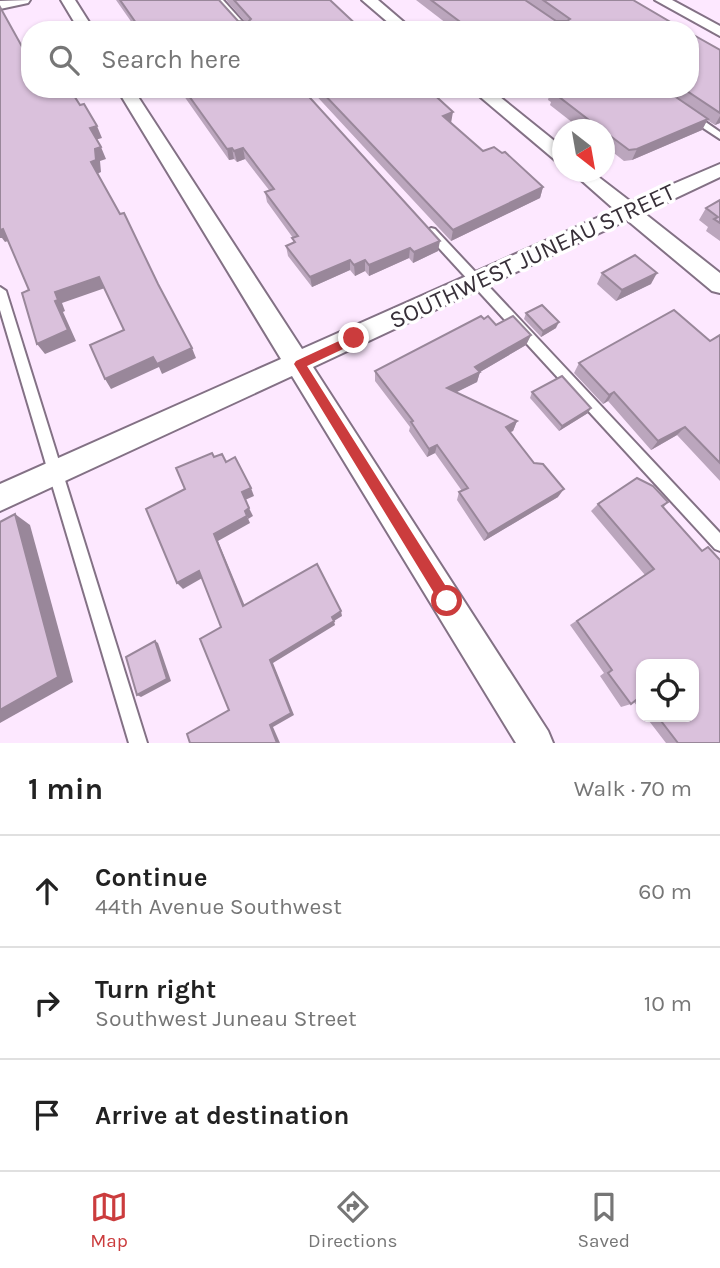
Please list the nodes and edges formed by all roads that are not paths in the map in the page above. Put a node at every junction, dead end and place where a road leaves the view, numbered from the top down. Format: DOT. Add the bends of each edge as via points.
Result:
graph roads {
  1 [pos="23,0"];
  2 [pos="68,0"];
  3 [pos="219,0"];
  4 [pos="369,0"];
  5 [pos="662,0"];
  6 [pos="0,5"];
  7 [pos="81,21"];
  8 [pos="238,21"];
  9 [pos="395,21"];
  10 [pos="720,32"];
  11 [pos="131,98"];
  12 [pos="491,98"];
  13 [pos="680,109"];
  14 [pos="720,136"];
  15 [pos="552,148"];
  16 [pos="720,170"];
  17 [pos="594,182"];
  18 [pos="630,211"];
  19 [pos="421,221"];
  20 [pos="477,281"];
  21 [pos="720,285"];
  22 [pos="0,291"];
  23 [pos="300,364"];
  24 [pos="55,473"];
  25 [pos="0,498"];
  26 [pos="720,544"];
  27 [pos="138,743"];
  28 [pos="536,743"];
  1 -- 6 [label="street"];
  2 -- 7 [label="street"];
  3 -- 8 [label="lane"];
  4 -- 9 [label="street"];
  5 -- 10 [label="street"];
  11 -- 23 [label="street"];
  12 -- 15 [label="street"];
  13 -- 14 [label="lane"];
  16 -- 18 [label="street, SOUTHWEST JUNEAU STREET"];
  17 -- 18 [label="street"];
  18 -- 20 [label="street, SOUTHWEST JUNEAU STREET"];
  18 -- 21 [label="street"];
  19 -- 20 [label="lane"];
  20 -- 23 [label="street, SOUTHWEST JUNEAU STREET"];
  20 -- 26 [label="lane"];
  22 -- 24 [label="lane"];
  23 -- 24 [label="street, SOUTHWEST JUNEAU STREET"];
  23 -- 28 [label="street"];
  24 -- 25 [label="street, SOUTHWEST JUNEAU STREET"];
  24 -- 27 [label="lane"];
}
